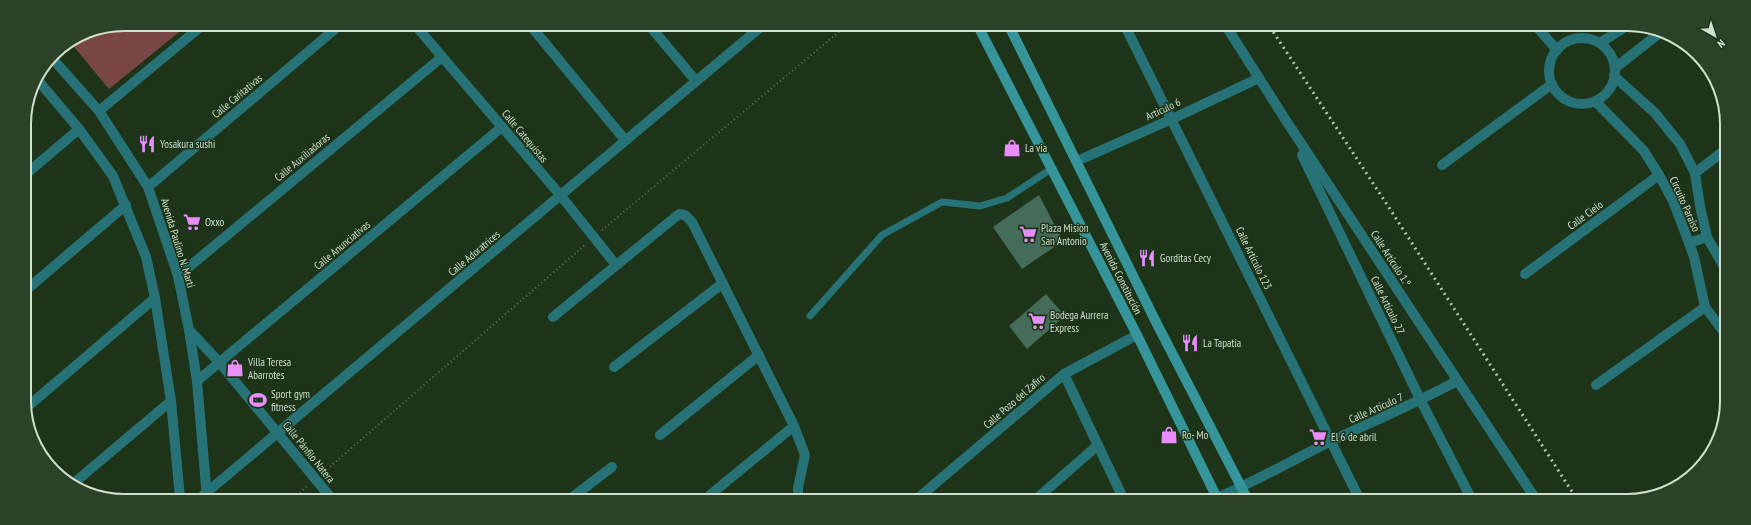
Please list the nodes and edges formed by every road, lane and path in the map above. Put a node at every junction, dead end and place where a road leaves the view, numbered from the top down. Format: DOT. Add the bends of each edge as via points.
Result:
graph roads {
  1 [pos="196,31"];
  2 [pos="333,31"];
  3 [pos="420,31"];
  4 [pos="535,31"];
  5 [pos="654,31"];
  6 [pos="756,31"];
  7 [pos="840,31"];
  8 [pos="981,31"];
  9 [pos="1012,31"];
  10 [pos="1128,31"];
  11 [pos="1229,31"];
  12 [pos="1540,31"];
  13 [pos="1619,31"];
  14 [pos="1656,36"];
  15 [pos="1600,43"];
  16 [pos="1556,50"];
  17 [pos="442,57"];
  18 [pos="55,61"];
  19 [pos="1614,72"];
  20 [pos="1259,78"];
  21 [pos="696,81"];
  22 [pos="41,84"];
  23 [pos="1552,84"];
  24 [pos="1595,101"];
  25 [pos="99,111"];
  26 [pos="1172,119"];
  27 [pos="1285,119"];
  28 [pos="502,127"];
  29 [pos="79,129"];
  30 [pos="625,140"];
  31 [pos="1720,154"];
  32 [pos="1077,161"];
  33 [pos="1442,165"];
  34 [pos="31,170"];
  35 [pos="1051,170"];
  36 [pos="1695,173"];
  37 [pos="1659,175"];
  38 [pos="148,187"];
  39 [pos="561,196"];
  40 [pos="126,205"];
  41 [pos="1707,237"];
  42 [pos="593,238"];
  43 [pos="1689,243"];
  44 [pos="1720,260"];
  45 [pos="616,265"];
  46 [pos="1525,274"];
  47 [pos="178,276"];
  48 [pos="723,283"];
  49 [pos="31,286"];
  50 [pos="155,298"];
  51 [pos="1705,307"];
  52 [pos="810,316"];
  53 [pos="553,317"];
  54 [pos="1720,327"];
  55 [pos="189,330"];
  56 [pos="1137,335"];
  57 [pos="760,355"];
  58 [pos="220,363"];
  59 [pos="614,367"];
  60 [pos="1064,374"];
  61 [pos="197,381"];
  62 [pos="1457,381"];
  63 [pos="1596,385"];
  64 [pos="171,401"];
  65 [pos="1421,401"];
  66 [pos="31,404"];
  67 [pos="794,426"];
  68 [pos="277,432"];
  69 [pos="660,435"];
  70 [pos="1331,442"];
  71 [pos="1098,445"];
  72 [pos="612,467"];
  73 [pos="316,479"];
  74 [pos="76,481"];
  75 [pos="1242,487"];
  76 [pos="180,494"];
  77 [pos="205,494"];
  78 [pos="207,494"];
  79 [pos="299,494"];
  80 [pos="328,494"];
  81 [pos="577,494"];
  82 [pos="711,494"];
  83 [pos="798,494"];
  84 [pos="923,494"];
  85 [pos="1042,494"];
  86 [pos="1121,494"];
  87 [pos="1215,494"];
  88 [pos="1227,494"];
  89 [pos="1245,494"];
  90 [pos="1357,494"];
  91 [pos="1469,494"];
  92 [pos="1532,494"];
  1 -- 25 [label="street"];
  2 -- 38 [label="street, Calle Caritativas"];
  3 -- 17 [label="street, Calle Catequistas"];
  4 -- 30 [label="street"];
  5 -- 21 [label="street"];
  6 -- 21 [label="street, Calle Adoratrices"];
  7 -- 42 [label="path"];
  8 -- 35 [label="main road, Avenida Constitución"];
  9 -- 32 [label="main road, Avenida Constitución"];
  10 -- 26 [label="street, Calle Artículo 123"];
  11 -- 20 [label="street, Calle Artículo 1.º"];
  12 -- 16 [label="street"];
  13 -- 15 [label="street"];
  14 -- 19 [label="street"];
  15 -- 16 [label="street" via="1589,38 1577,38"];
  15 -- 19 [label="street" via="1612,58"];
  16 -- 23 [label="street" via="1549,72"];
  17 -- 28 [label="street, Calle Catequistas"];
  17 -- 47 [label="street, Calle Auxiliadoras"];
  18 -- 25 [label="street, Avenida Paulino N. Martí"];
  19 -- 24 [label="street" via="1607,90"];
  19 -- 36 [label="street, Circuito Paraíso" via="1655,113 1680,144"];
  20 -- 26 [label="street, Articulo 6"];
  20 -- 27 [label="street, Calle Artículo 1.º"];
  21 -- 30 [label="street, Calle Adoratrices"];
  22 -- 29 [label="street"];
  23 -- 24 [label="street" via="1565,99 1575,103"];
  23 -- 33 [label="street"];
  24 -- 37 [label="street, Circuito Paraíso" via="1644,150"];
  25 -- 38 [label="street, Avenida Paulino N. Martí"];
  26 -- 32 [label="street, Articulo 6"];
  26 -- 70 [label="street, Calle Artículo 123"];
  27 -- 62 [label="street, Calle Artículo 1.º"];
  27 -- 65 [label="street, Calle Artículo 27"];
  28 -- 39 [label="street, Calle Catequistas"];
  28 -- 58 [label="street, Calle Anunciativas"];
  29 -- 34 [label="street"];
  29 -- 40 [label="street" via="114,176"];
  30 -- 39 [label="street, Calle Adoratrices"];
  31 -- 36 [label="street"];
  32 -- 75 [label="main road, Avenida Constitución" via="1157,324"];
  35 -- 52 [label="lane" via="1007,198 980,206 942,202 882,235"];
  35 -- 56 [label="main road, Avenida Constitución"];
  36 -- 41 [label="street, Circuito Paraíso"];
  37 -- 43 [label="street, Circuito Paraíso" via="1673,201"];
  37 -- 46 [label="street, Calle Cielo"];
  38 -- 47 [label="street, Avenida Paulino N. Martí"];
  39 -- 42 [label="street, Calle Catequistas"];
  39 -- 68 [label="street, Calle Adoratrices"];
  40 -- 49 [label="street"];
  40 -- 50 [label="street" via="146,257"];
  41 -- 43 [label="street"];
  41 -- 44 [label="street, Circuito Paraíso"];
  42 -- 45 [label="street, Calle Catequistas"];
  42 -- 73 [label="path"];
  43 -- 51 [label="street, Circuito Paraíso"];
  45 -- 48 [label="street" via="679,214 692,222"];
  45 -- 53 [label="street"];
  47 -- 55 [label="street, Avenida Paulino N. Martí"];
  48 -- 57 [label="street"];
  48 -- 59 [label="street"];
  50 -- 64 [label="street"];
  50 -- 66 [label="street"];
  51 -- 54 [label="street, Circuito Paraíso"];
  51 -- 63 [label="street"];
  55 -- 58 [label="street, Calle Pánfilo Natera"];
  55 -- 61 [label="street, Avenida Paulino N. Martí"];
  56 -- 60 [label="street, Calle Pozo del Zafiro"];
  56 -- 87 [label="main road, Avenida Constitución"];
  57 -- 67 [label="street"];
  57 -- 69 [label="street"];
  58 -- 61 [label="street, Calle Anunciativas"];
  58 -- 68 [label="street, Calle Pánfilo Natera"];
  60 -- 71 [label="street"];
  60 -- 84 [label="street, Calle Pozo del Zafiro"];
  61 -- 77 [label="street, Avenida Paulino N. Martí"];
  62 -- 65 [label="street, Calle Artículo 7"];
  62 -- 92 [label="street, Calle Artículo 1.º"];
  64 -- 74 [label="street"];
  64 -- 76 [label="street"];
  65 -- 70 [label="street, Calle Artículo 7"];
  65 -- 91 [label="street, Calle Artículo 27"];
  67 -- 82 [label="street"];
  67 -- 83 [label="street" via="805,455"];
  68 -- 73 [label="street, Calle Pánfilo Natera"];
  68 -- 78 [label="street, Calle Adoratrices"];
  70 -- 75 [label="street, Calle Artículo 7"];
  70 -- 90 [label="street, Calle Artículo 123"];
  71 -- 85 [label="street"];
  71 -- 86 [label="street"];
  72 -- 81 [label="street"];
  73 -- 79 [label="path"];
  73 -- 80 [label="street, Calle Pánfilo Natera"];
  75 -- 88 [label="street, Calle Artículo 7"];
  75 -- 89 [label="main road, Avenida Constitución"];
}
